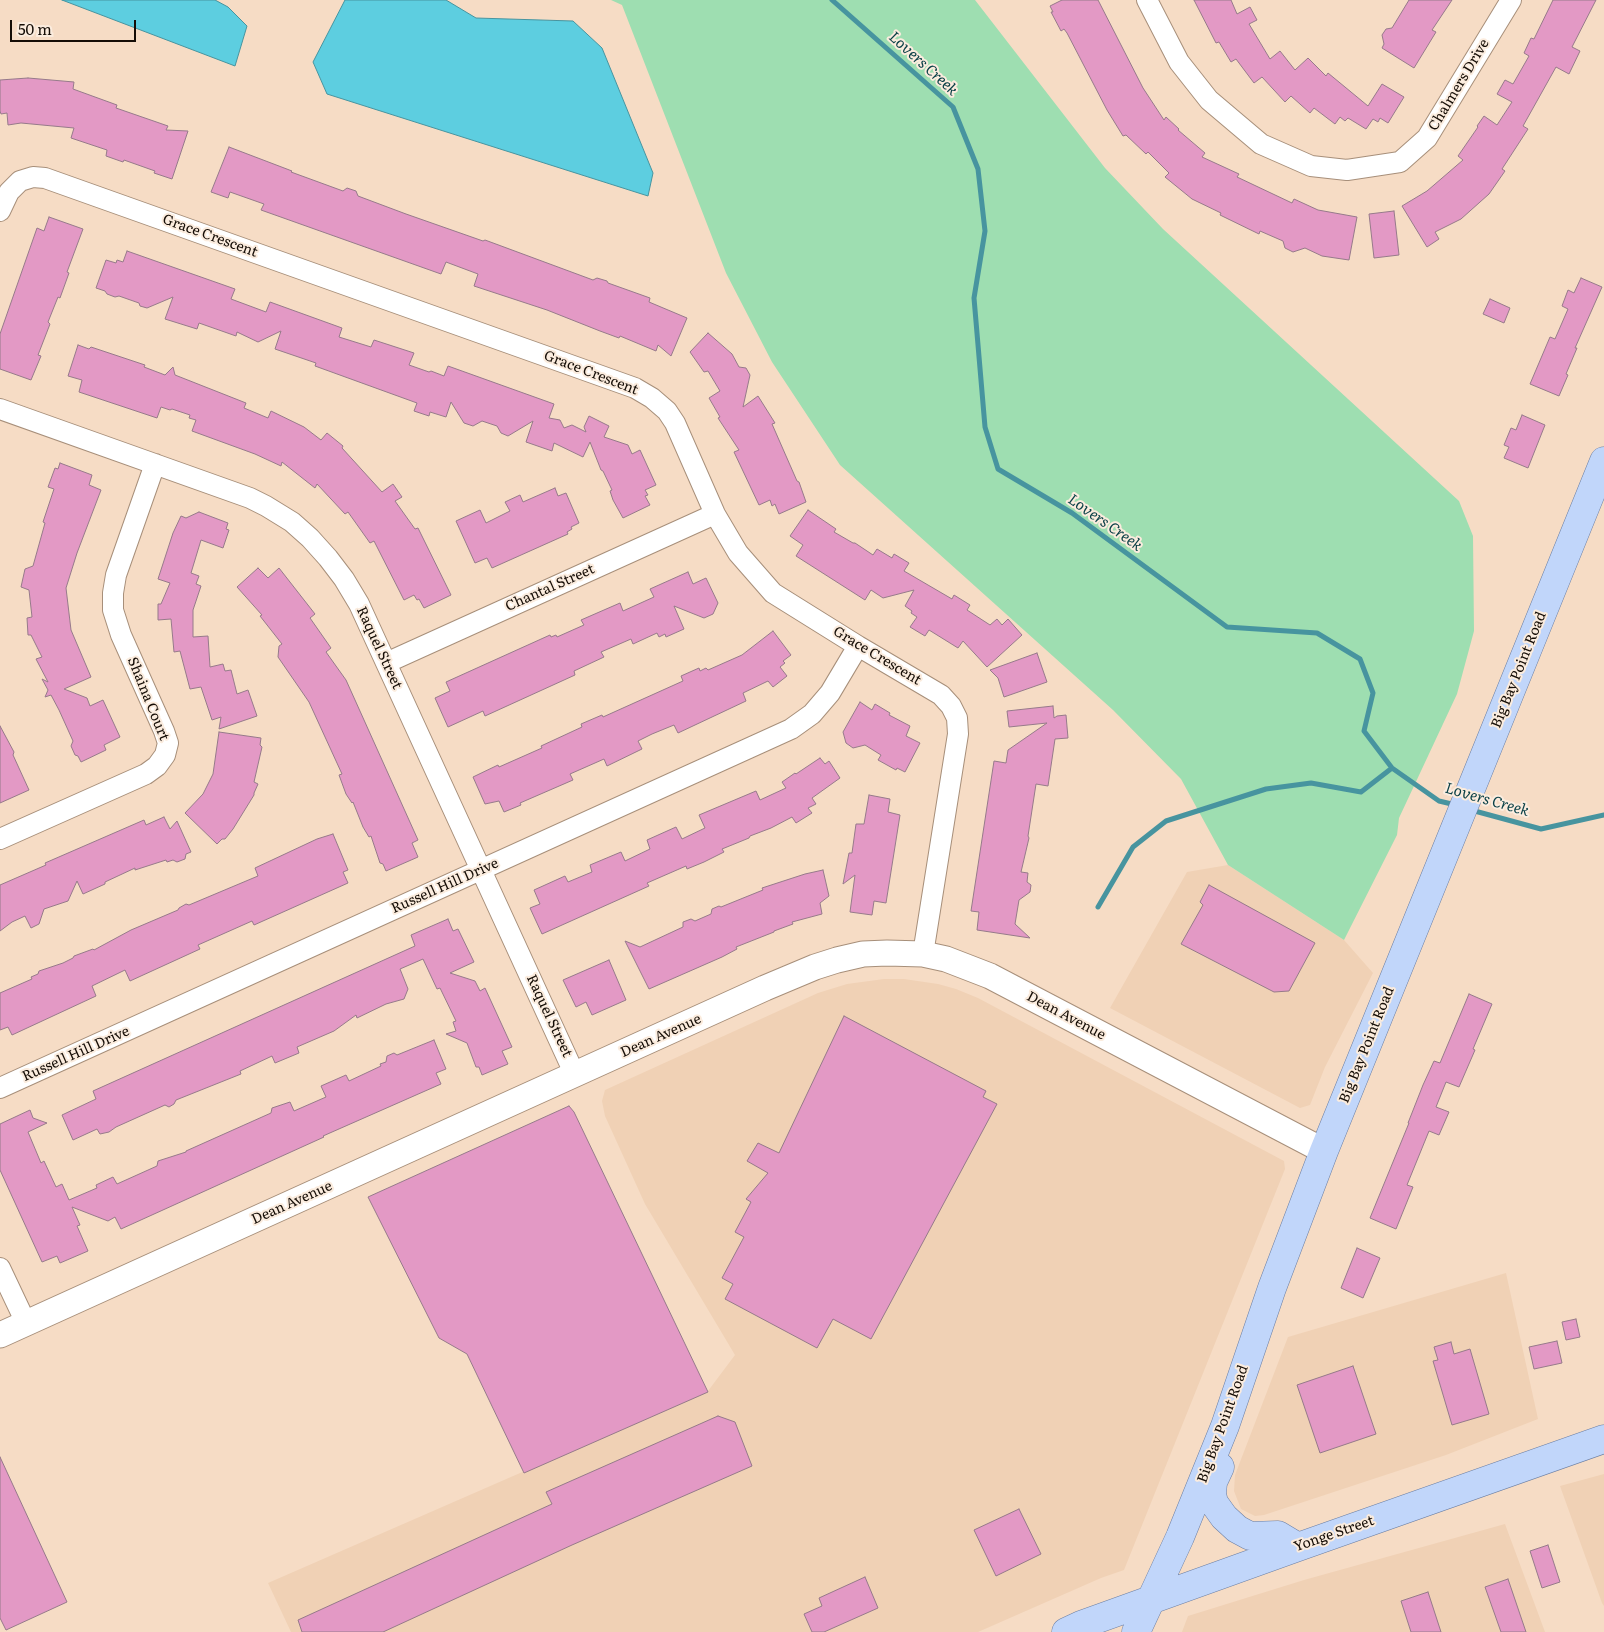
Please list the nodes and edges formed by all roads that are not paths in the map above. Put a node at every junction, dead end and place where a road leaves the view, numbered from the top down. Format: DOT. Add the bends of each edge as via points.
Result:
graph roads {
  1 [pos="1146,0"];
  2 [pos="1511,0"];
  3 [pos="0,211"];
  4 [pos="0,410"];
  5 [pos="1604,461"];
  6 [pos="155,464"];
  7 [pos="715,514"];
  8 [pos="858,646"];
  9 [pos="386,663"];
  10 [pos="0,839"];
  11 [pos="481,869"];
  12 [pos="923,954"];
  13 [pos="575,1075"];
  14 [pos="0,1088"];
  15 [pos="1324,1151"];
  16 [pos="0,1268"];
  17 [pos="26,1323"];
  18 [pos="0,1335"];
  19 [pos="1225,1426"];
  20 [pos="1604,1439"];
  21 [pos="1298,1547"];
  22 [pos="1151,1600"];
  23 [pos="1066,1632"];
  24 [pos="1136,1632"];
  1 -- 2 [label="street, Chalmers Drive" via="1179,62 1209,100 1261,144 1311,166 1347,170 1400,162 1427,138"];
  3 -- 7 [label="street, Grace Crescent" via="9,192 20,181 45,178 635,388 667,411 675,423"];
  4 -- 6 [label="street, Raquel Street"];
  5 -- 15 [label="main road, Big Bay Point Road"];
  6 -- 9 [label="street, Raquel Street" via="250,498 292,522 310,538 344,579"];
  6 -- 10 [label="street, Shaina Court" via="116,575 113,610 164,731 168,743 165,755 158,766 146,774"];
  7 -- 8 [label="street, Grace Crescent" via="738,553 774,593"];
  7 -- 9 [label="street, Chantal Street"];
  8 -- 11 [label="street, Russell Hill Drive" via="830,693 812,714 791,728"];
  8 -- 12 [label="street, Grace Crescent" via="941,695 957,718 958,734"];
  9 -- 11 [label="street, Raquel Street"];
  11 -- 13 [label="street, Raquel Street"];
  11 -- 14 [label="street, Russell Hill Drive"];
  12 -- 13 [label="street, Dean Avenue" via="863,954 815,967"];
  12 -- 15 [label="street, Dean Avenue" via="990,976"];
  13 -- 17 [label="street, Dean Avenue"];
  15 -- 19 [label="main road, Big Bay Point Road" via="1272,1288"];
  16 -- 17 [label="street"];
  17 -- 18 [label="street, Dean Avenue"];
  19 -- 21 [label="main road" via="1226,1452 1213,1482 1214,1503 1237,1529 1250,1536 1278,1535"];
  19 -- 22 [label="main road, Big Bay Point Road"];
  20 -- 21 [label="main road, Yonge Street"];
  21 -- 22 [label="main road, Yonge Street"];
  22 -- 23 [label="main road, Yonge Street"];
  22 -- 24 [label="main road, Big Bay Point Road"];
}
